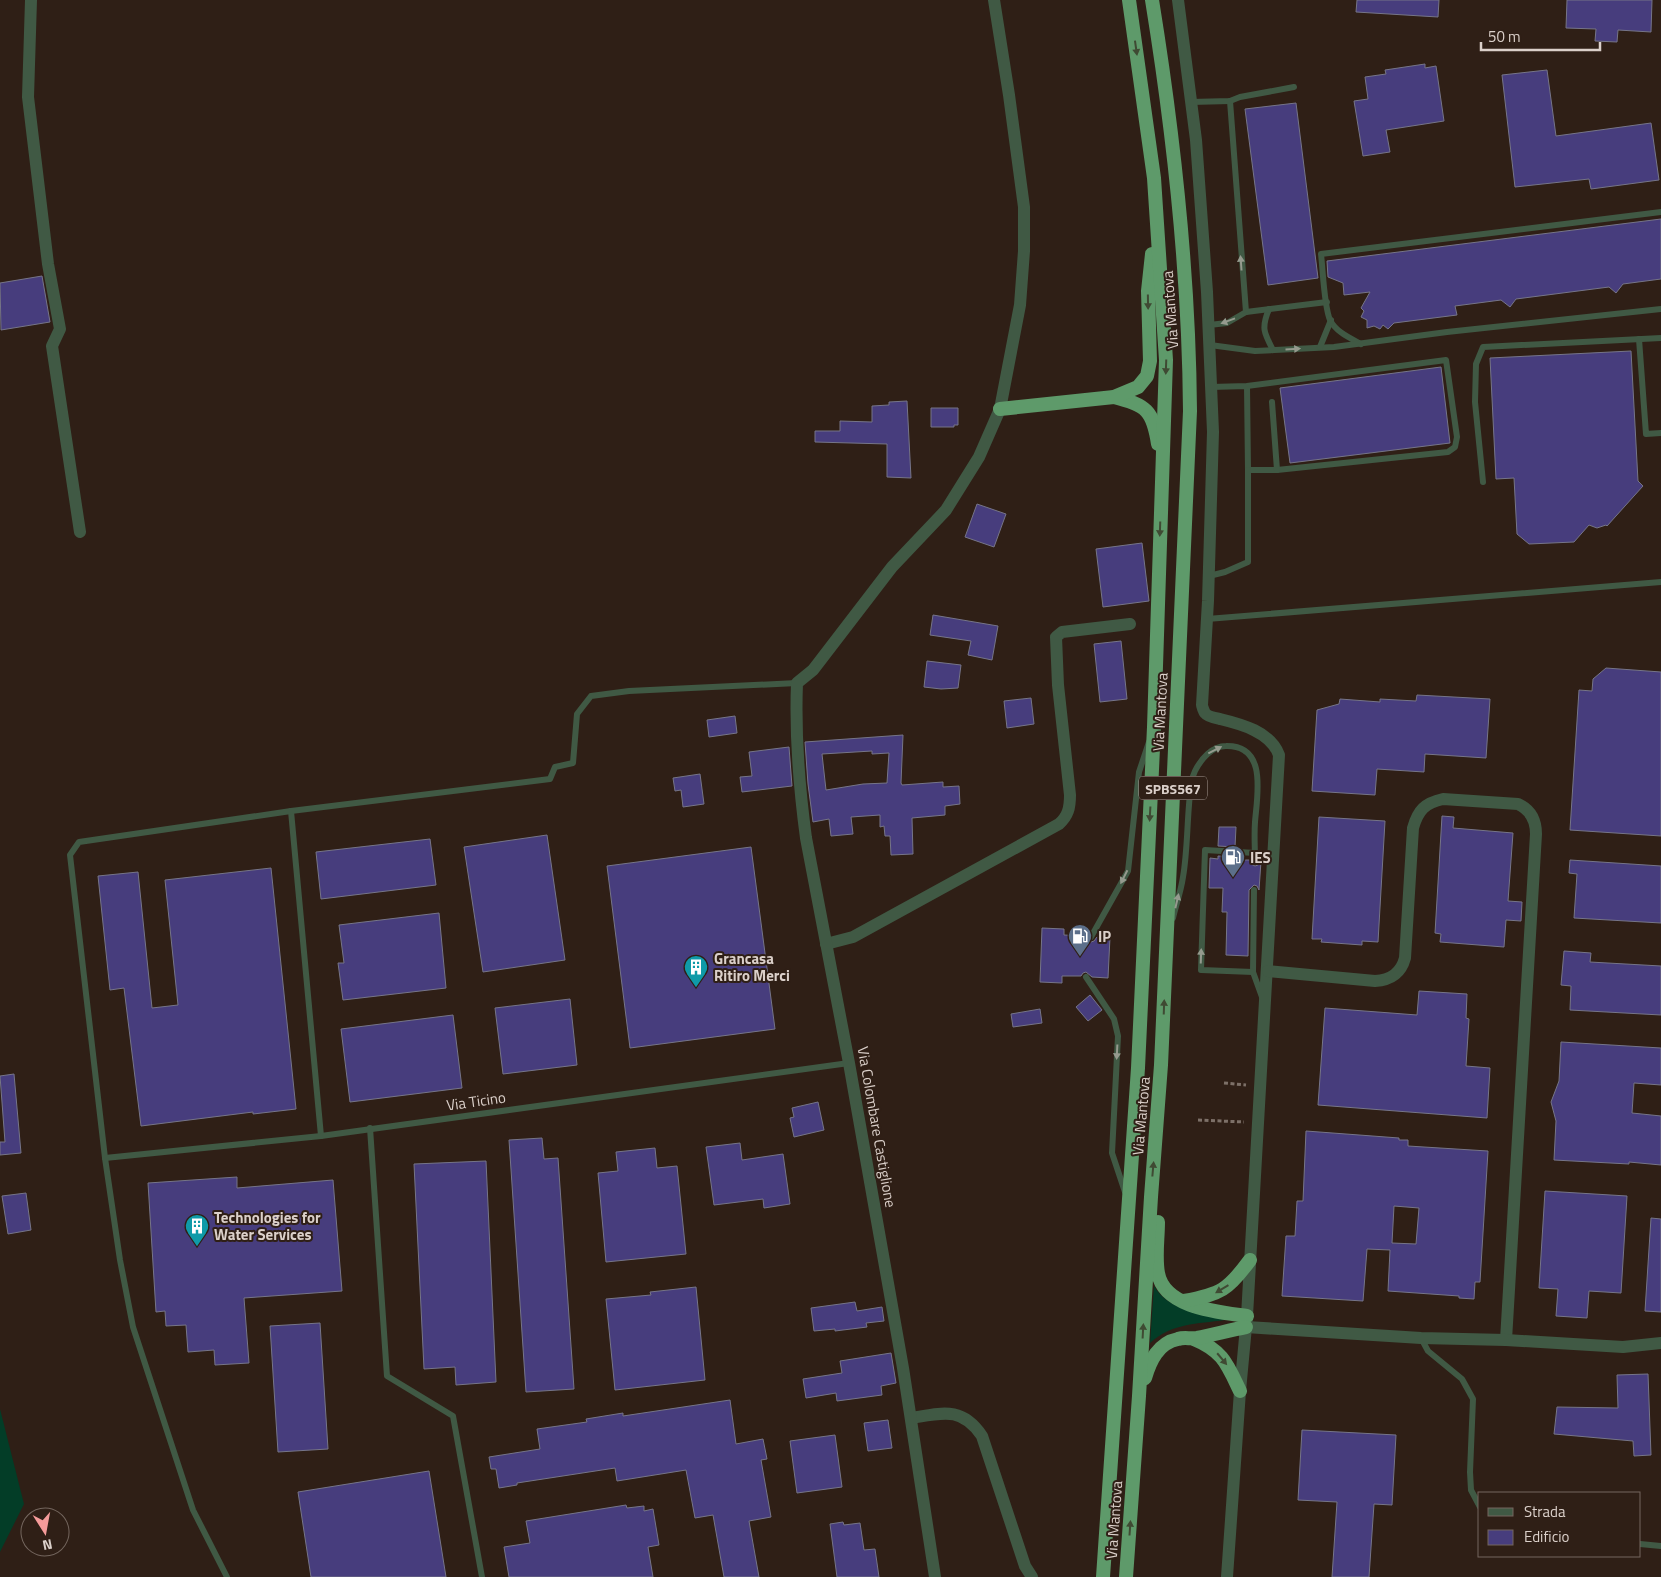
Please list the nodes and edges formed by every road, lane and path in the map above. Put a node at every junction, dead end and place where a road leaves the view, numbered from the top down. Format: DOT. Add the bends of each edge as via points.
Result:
graph roads {
  1 [pos="31,0"];
  2 [pos="994,0"];
  3 [pos="1129,0"];
  4 [pos="1152,0"];
  5 [pos="1178,0"];
  6 [pos="1294,87"];
  7 [pos="1230,101"];
  8 [pos="1191,102"];
  9 [pos="1661,212"];
  10 [pos="1156,218"];
  11 [pos="1327,302"];
  12 [pos="1269,309"];
  13 [pos="1661,309"];
  14 [pos="1246,312"];
  15 [pos="1330,320"];
  16 [pos="1209,325"];
  17 [pos="1661,338"];
  18 [pos="1639,339"];
  19 [pos="1361,344"];
  20 [pos="1210,346"];
  21 [pos="1320,347"];
  22 [pos="1273,350"];
  23 [pos="1247,386"];
  24 [pos="1211,387"];
  25 [pos="1114,397"];
  26 [pos="1272,402"];
  27 [pos="1000,408"];
  28 [pos="1661,433"];
  29 [pos="1248,470"];
  30 [pos="1277,470"];
  31 [pos="1162,476"];
  32 [pos="1483,482"];
  33 [pos="80,532"];
  34 [pos="1209,576"];
  35 [pos="1661,582"];
  36 [pos="1207,619"];
  37 [pos="1130,624"];
  38 [pos="798,683"];
  39 [pos="1154,727"];
  40 [pos="291,811"];
  41 [pos="1255,853"];
  42 [pos="1255,861"];
  43 [pos="1254,890"];
  44 [pos="1091,936"];
  45 [pos="826,944"];
  46 [pos="1166,949"];
  47 [pos="1268,971"];
  48 [pos="1253,972"];
  49 [pos="1086,977"];
  50 [pos="1264,1004"];
  51 [pos="849,1063"];
  52 [pos="1224,1083"];
  53 [pos="1260,1085"];
  54 [pos="1198,1120"];
  55 [pos="1258,1122"];
  56 [pos="370,1128"];
  57 [pos="321,1136"];
  58 [pos="105,1158"];
  59 [pos="1151,1197"];
  60 [pos="1129,1204"];
  61 [pos="1250,1260"];
  62 [pos="1183,1301"];
  63 [pos="1246,1321"];
  64 [pos="1421,1338"];
  65 [pos="1194,1339"];
  66 [pos="1506,1340"];
  67 [pos="1661,1343"];
  68 [pos="1240,1391"];
  69 [pos="1139,1396"];
  70 [pos="911,1418"];
  71 [pos="1478,1503"];
  72 [pos="1641,1544"];
  73 [pos="1661,1546"];
  74 [pos="226,1577"];
  75 [pos="482,1577"];
  76 [pos="935,1577"];
  77 [pos="1032,1577"];
  78 [pos="1103,1577"];
  79 [pos="1126,1577"];
  80 [pos="1228,1577"];
  1 -- 33 [label="street" via="28,97 48,264 60,329 52,346"];
  2 -- 27 [label="street" via="1024,207 1020,305"];
  3 -- 10 [label="highway, Via Mantova / SPBS567, one-way" via="1154,178"];
  4 -- 46 [label="highway, Via Mantova / SPBS567" via="1175,174 1190,358 1190,421"];
  5 -- 8 [label="street"];
  6 -- 7 [label="lane"];
  7 -- 8 [label="lane"];
  14 -- 7 [label="lane, one-way"];
  8 -- 16 [label="street"];
  9 -- 11 [label="lane" via="1321,254"];
  10 -- 25 [label="highway, one-way" via="1148,291 1150,361 1147,376 1138,387"];
  10 -- 31 [label="highway, Via Mantova / SPBS567, one-way" via="1166,360"];
  11 -- 12 [label="lane"];
  11 -- 15 [label="lane"];
  12 -- 14 [label="lane"];
  12 -- 22 [label="lane" via="1263,322 1264,334"];
  13 -- 19 [label="lane"];
  14 -- 16 [label="lane, one-way" via="1227,323"];
  15 -- 19 [label="lane" via="1343,334"];
  15 -- 21 [label="lane"];
  16 -- 20 [label="street"];
  17 -- 18 [label="lane"];
  18 -- 28 [label="lane" via="1646,434"];
  18 -- 32 [label="lane" via="1483,346 1476,364 1475,402"];
  19 -- 21 [label="lane"];
  20 -- 22 [label="lane"];
  20 -- 24 [label="street"];
  22 -- 21 [label="lane, one-way"];
  23 -- 24 [label="lane"];
  23 -- 29 [label="lane"];
  23 -- 30 [label="lane" via="1446,360 1457,437 1455,447 1448,452"];
  24 -- 34 [label="street"];
  25 -- 27 [label="highway"];
  25 -- 31 [label="highway" via="1132,401 1152,418"];
  26 -- 30 [label="lane"];
  27 -- 38 [label="street" via="979,457 946,510 892,567 813,670"];
  29 -- 30 [label="lane"];
  29 -- 34 [label="lane" via="1248,562"];
  31 -- 39 [label="highway, Via Mantova / SPBS567, one-way"];
  34 -- 36 [label="street"];
  35 -- 36 [label="lane"];
  36 -- 47 [label="street" via="1204,713 1256,732 1276,746 1279,755"];
  37 -- 45 [label="street" via="1062,632 1056,637 1070,795 1065,819 853,937"];
  38 -- 40 [label="lane" via="629,690 591,696 577,714 573,763 555,767 550,779"];
  38 -- 45 [label="street, Via Colombare Castiglione" via="796,715 801,803"];
  39 -- 44 [label="lane, one-way" via="1139,772 1128,871"];
  39 -- 60 [label="highway, Via Mantova / SPBS567, one-way"];
  40 -- 57 [label="lane"];
  40 -- 58 [label="lane" via="79,842 70,855"];
  41 -- 42 [label="lane"];
  46 -- 41 [label="lane, one-way" via="1183,877 1194,772 1210,751 1221,746 1243,749 1258,772"];
  48 -- 41 [label="lane, one-way" via="1201,970 1205,850"];
  43 -- 48 [label="lane"];
  45 -- 51 [label="street, Via Colombare Castiglione"];
  59 -- 46 [label="highway, Via Mantova / SPBS567, one-way"];
  47 -- 50 [label="street"];
  47 -- 66 [label="street" via="1375,981 1396,974 1405,958 1412,828 1422,809 1444,799 1518,804 1532,816 1536,834"];
  48 -- 50 [label="lane"];
  49 -- 60 [label="lane, one-way" via="1114,1019 1118,1036 1112,1154"];
  50 -- 53 [label="street"];
  51 -- 56 [label="lane, Via Ticino"];
  51 -- 70 [label="street, Via Colombare Castiglione"];
  52 -- 53 [label="path"];
  53 -- 55 [label="street"];
  54 -- 55 [label="path"];
  55 -- 61 [label="street"];
  56 -- 57 [label="lane, Via Ticino"];
  56 -- 75 [label="lane" via="387,1376 453,1416"];
  57 -- 58 [label="lane, Via Ticino"];
  58 -- 74 [label="lane" via="133,1327 193,1510"];
  59 -- 62 [label="highway" via="1158,1214 1158,1273 1171,1295"];
  69 -- 59 [label="highway, Via Mantova / SPBS567, one-way"];
  60 -- 78 [label="highway, Via Mantova / SPBS567"];
  61 -- 62 [label="highway, one-way" via="1224,1290"];
  61 -- 63 [label="street"];
  62 -- 63 [label="highway"];
  63 -- 64 [label="street"];
  63 -- 65 [label="highway"];
  63 -- 68 [label="street"];
  64 -- 66 [label="street"];
  64 -- 71 [label="lane" via="1428,1351 1462,1379 1473,1399 1471,1490"];
  65 -- 68 [label="highway, one-way" via="1210,1346 1226,1362"];
  65 -- 69 [label="highway" via="1180,1338 1160,1348 1150,1363"];
  66 -- 67 [label="street" via="1623,1347"];
  68 -- 80 [label="street"];
  79 -- 69 [label="highway, Via Mantova / SPBS567, one-way"];
  70 -- 76 [label="street, Via Colombare Castiglione"];
  70 -- 77 [label="street" via="950,1412 975,1425 982,1436 1024,1566"];
  72 -- 73 [label="lane"];
}
